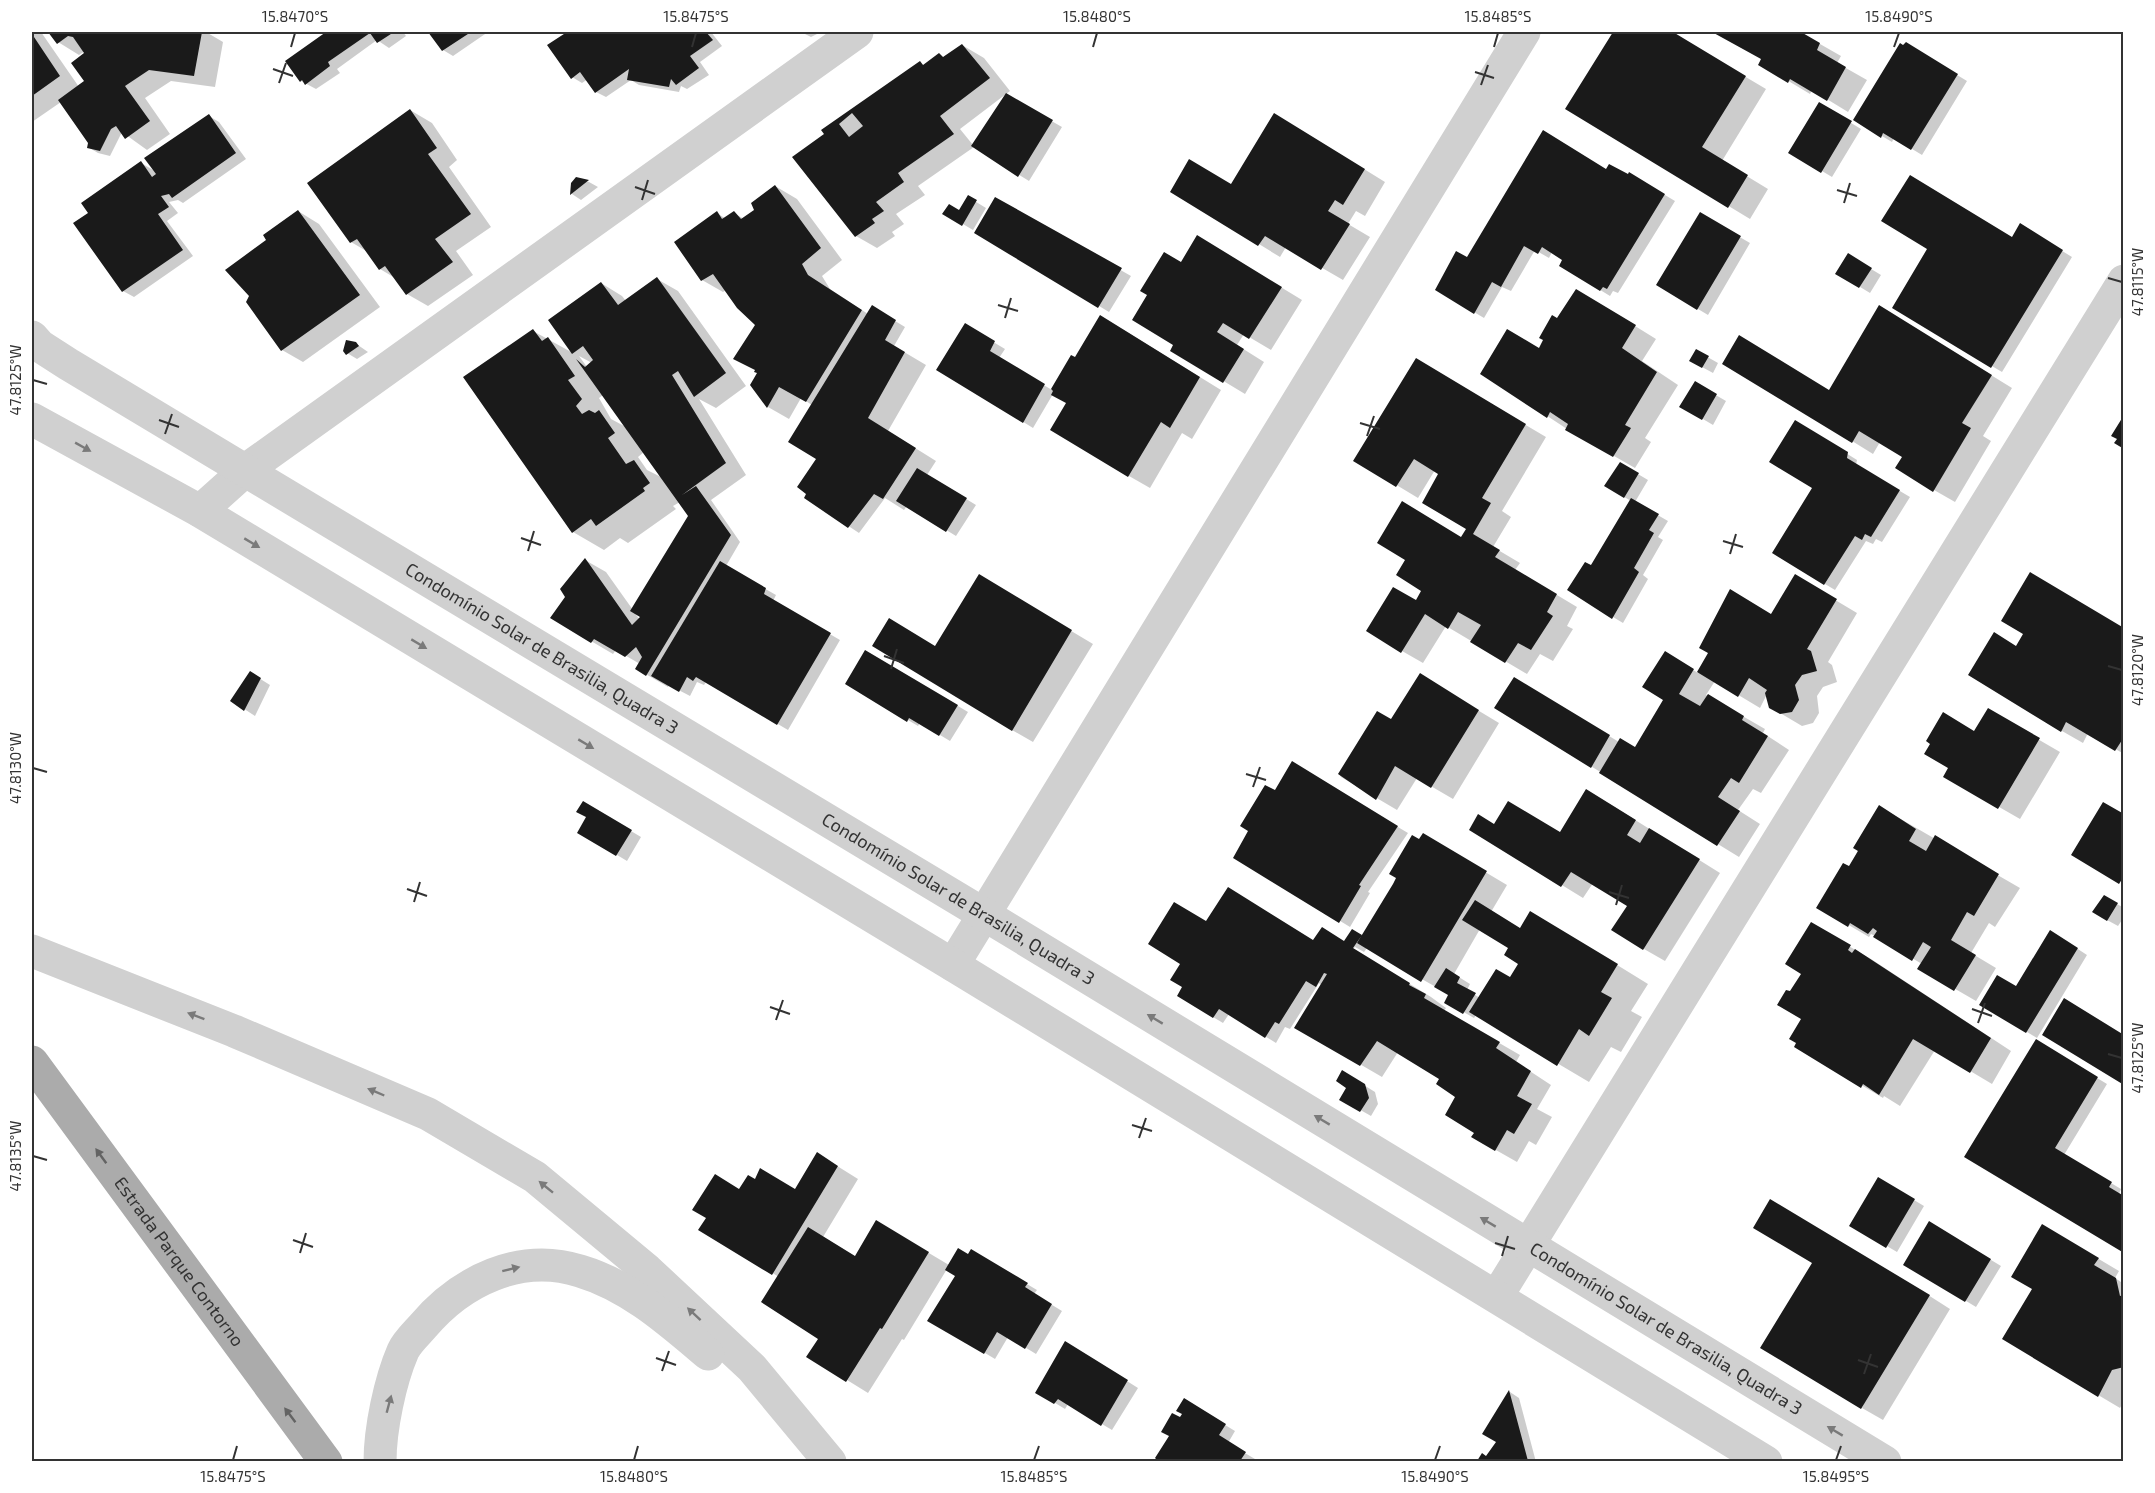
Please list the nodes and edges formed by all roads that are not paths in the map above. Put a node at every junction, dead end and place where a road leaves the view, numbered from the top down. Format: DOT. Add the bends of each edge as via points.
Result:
graph roads {
  1 [pos="857,32"];
  2 [pos="1524,32"];
  3 [pos="2124,281"];
  4 [pos="32,337"];
  5 [pos="32,419"];
  6 [pos="247,469"];
  7 [pos="200,512"];
  8 [pos="985,915"];
  9 [pos="32,951"];
  10 [pos="953,965"];
  11 [pos="32,1062"];
  12 [pos="1528,1245"];
  13 [pos="1497,1296"];
  14 [pos="825,1455"];
  15 [pos="326,1461"];
  16 [pos="380,1461"];
  17 [pos="1766,1461"];
  18 [pos="1885,1461"];
  1 -- 6 [label="street"];
  2 -- 8 [label="street"];
  3 -- 12 [label="street"];
  4 -- 6 [label="street, Condomínio Solar de Brasilia, Quadra 3" via="68,364"];
  5 -- 7 [label="street, one-way"];
  6 -- 7 [label="street"];
  6 -- 8 [label="street, Condomínio Solar de Brasilia, Quadra 3"];
  7 -- 10 [label="street, one-way"];
  8 -- 10 [label="street"];
  12 -- 8 [label="street, Condomínio Solar de Brasilia, Quadra 3, one-way"];
  14 -- 9 [label="street, one-way" via="752,1368 646,1270 535,1178 428,1114"];
  10 -- 13 [label="street"];
  15 -- 11 [label="main road, Estrada Parque Contorno, one-way"];
  12 -- 13 [label="street"];
  18 -- 12 [label="street, Condomínio Solar de Brasilia, Quadra 3, one-way"];
  13 -- 17 [label="street"];
  16 -- 14 [label="street, one-way" via="380,1435 404,1349 441,1304 490,1274 534,1263 579,1270 634,1294"];
}
